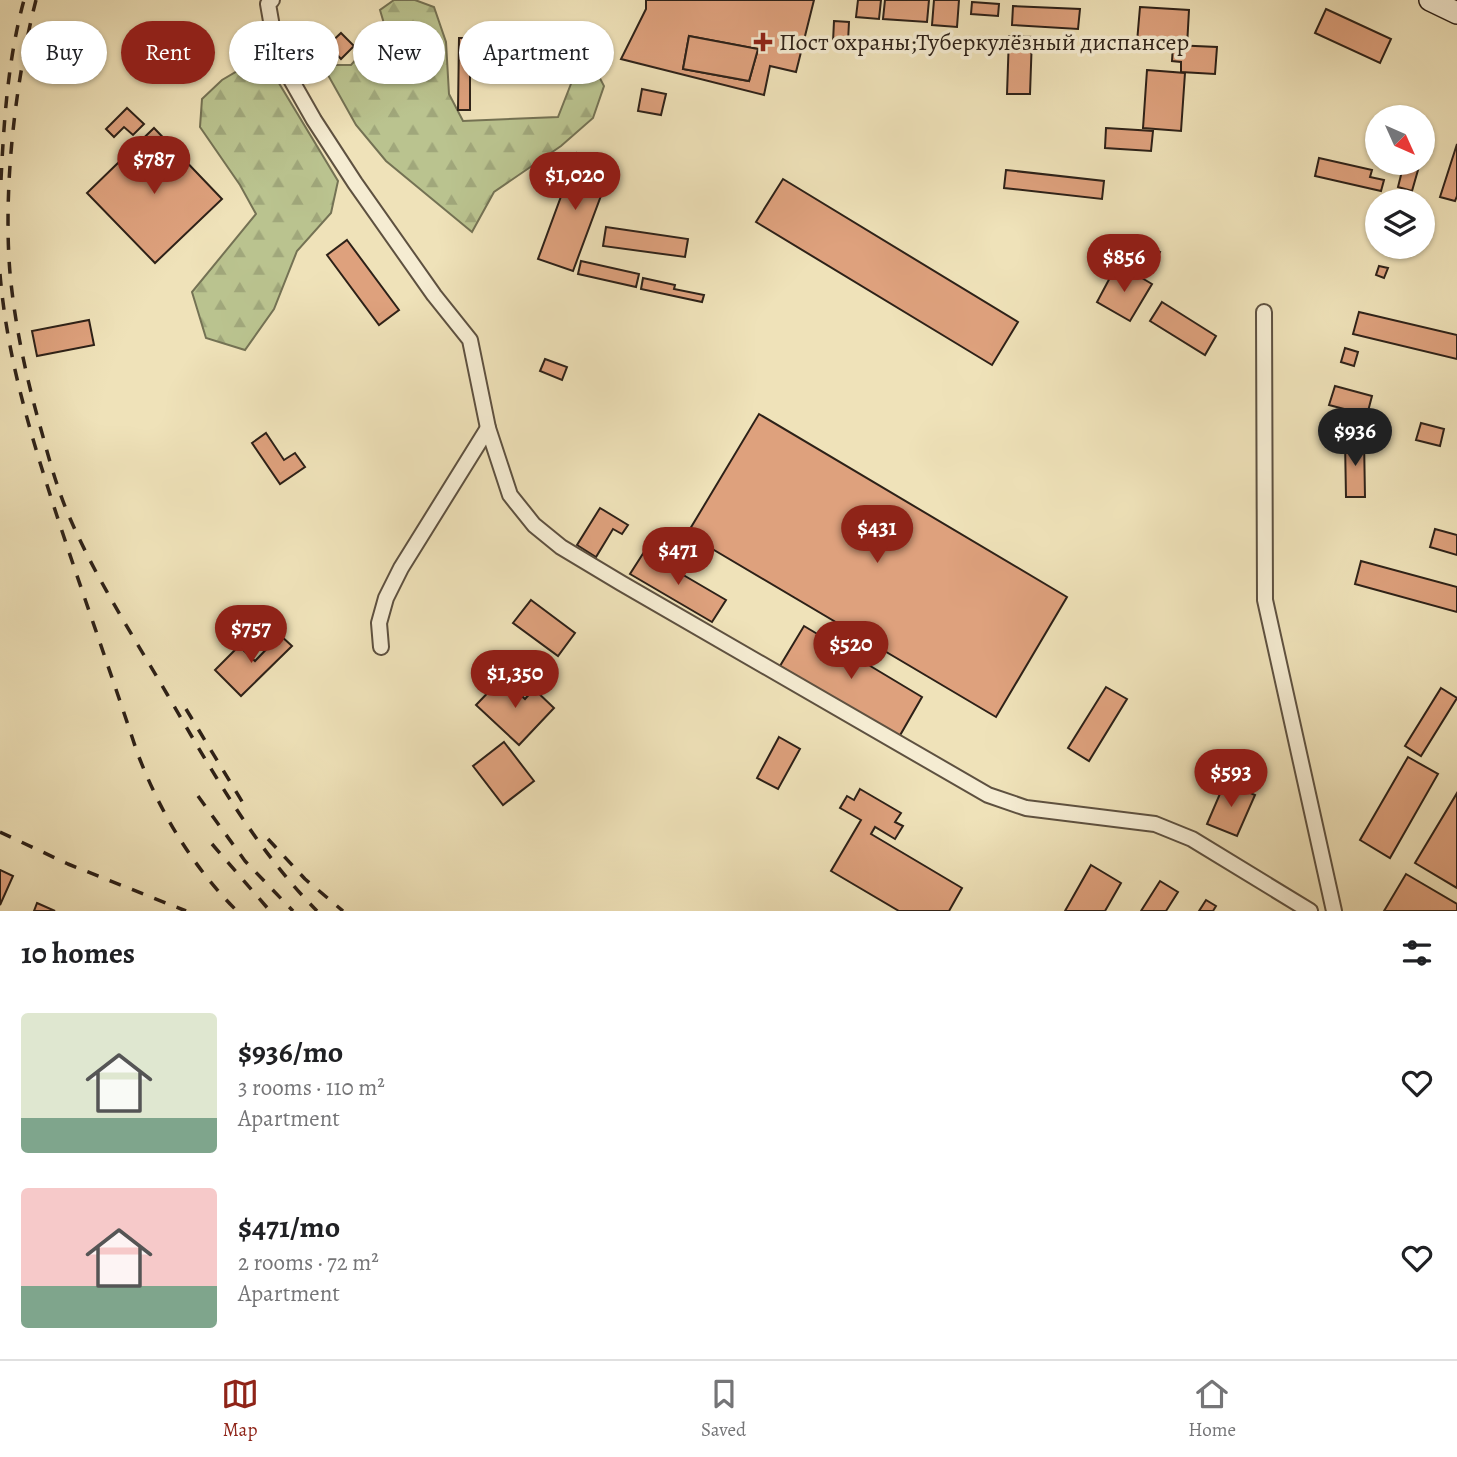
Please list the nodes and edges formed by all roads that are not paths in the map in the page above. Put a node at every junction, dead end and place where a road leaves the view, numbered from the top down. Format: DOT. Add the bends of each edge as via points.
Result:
graph roads {
  1 [pos="272,0"];
  2 [pos="1430,0"];
  3 [pos="1457,13"];
  4 [pos="1264,312"];
  5 [pos="488,428"];
  6 [pos="381,647"];
  7 [pos="1310,911"];
  8 [pos="1334,911"];
  1 -- 5 [label="street" via="268,4 277,55 314,120 470,340"];
  2 -- 3 [label="main road"];
  4 -- 8 [label="street" via="1265,600"];
  5 -- 6 [label="street" via="386,598 379,623"];
  5 -- 7 [label="street" via="510,495 534,525 621,583 988,795 1026,808 1155,824 1192,839"];
}
